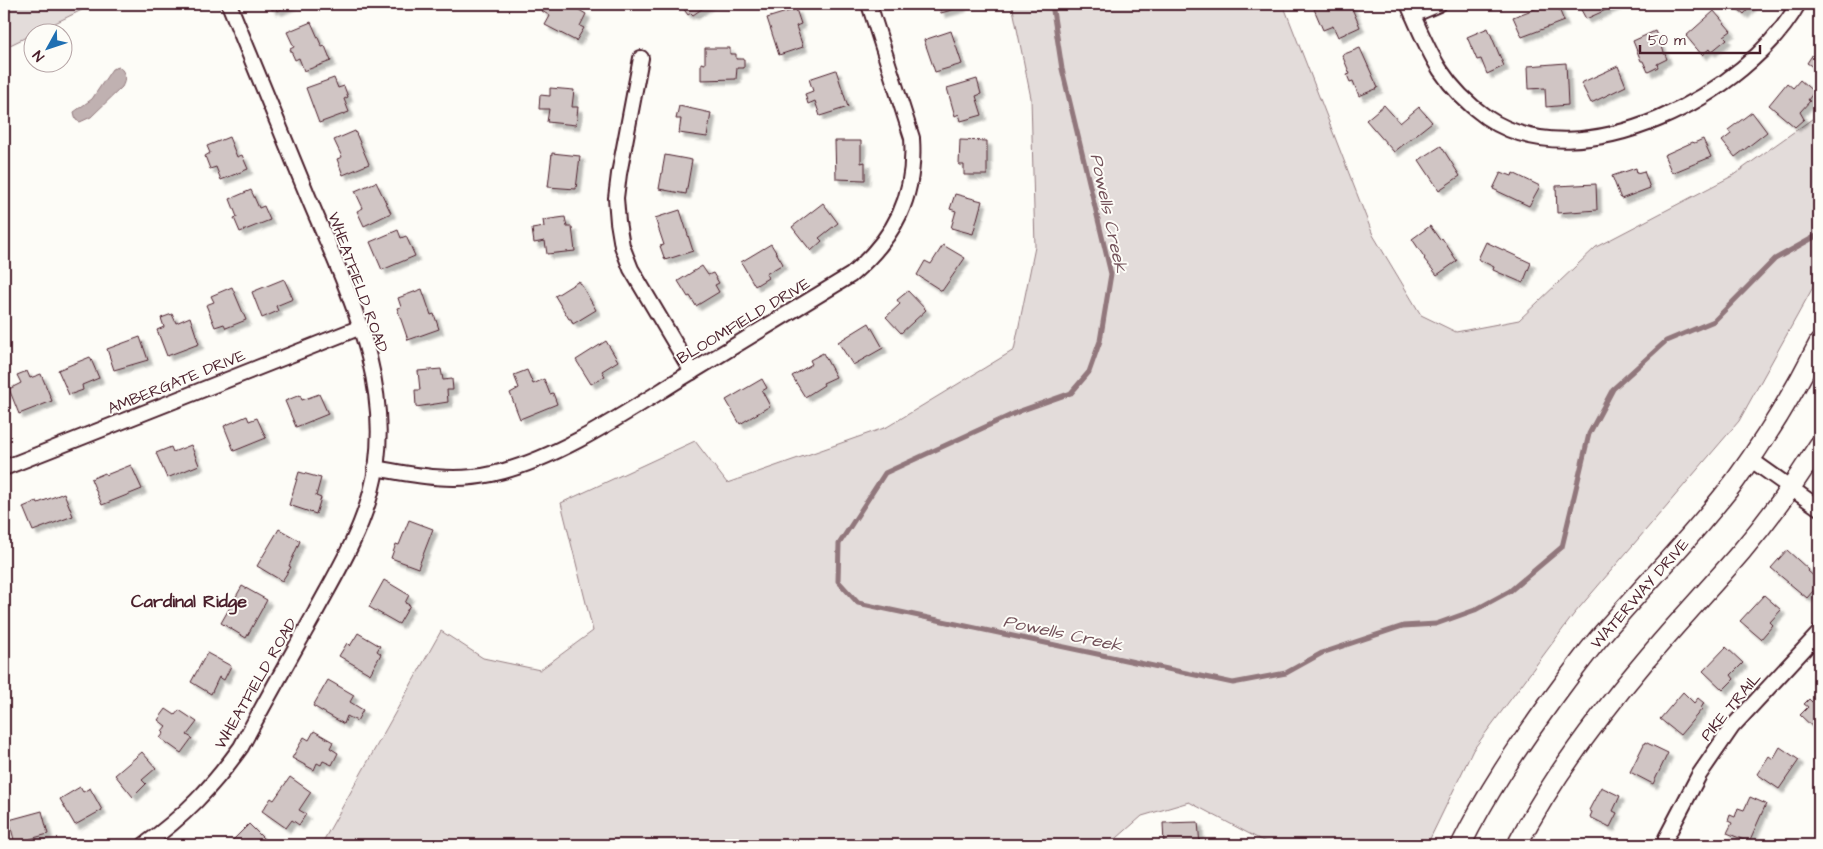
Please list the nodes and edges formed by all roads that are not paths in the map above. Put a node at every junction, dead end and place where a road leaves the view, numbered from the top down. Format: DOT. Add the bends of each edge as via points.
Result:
graph roads {
  1 [pos="229,4"];
  2 [pos="869,4"];
  3 [pos="1438,4"];
  4 [pos="1798,4"];
  5 [pos="1410,9"];
  6 [pos="640,58"];
  7 [pos="361,327"];
  8 [pos="1819,342"];
  9 [pos="692,372"];
  10 [pos="1819,445"];
  11 [pos="1750,459"];
  12 [pos="4,468"];
  13 [pos="376,468"];
  14 [pos="1791,488"];
  15 [pos="1819,508"];
  16 [pos="1819,633"];
  17 [pos="1666,838"];
  18 [pos="144,845"];
  19 [pos="1462,845"];
  20 [pos="1517,845"];
  1 -- 7 [label="street, WHEATFIELD ROAD"];
  2 -- 9 [label="street, BLOOMFIELD DRIVE" via="912,138 910,181 894,225 869,259 851,275"];
  3 -- 5 [label="street"];
  4 -- 5 [label="street" via="1773,39 1752,61 1692,102 1657,119 1616,133 1570,140 1520,133 1487,117 1463,99 1432,59"];
  6 -- 9 [label="street" via="619,174 618,222 622,246 631,269"];
  7 -- 12 [label="street, AMBERGATE DRIVE"];
  7 -- 13 [label="street, WHEATFIELD ROAD" via="373,369 377,403"];
  8 -- 11 [label="main road, WATERWAY DRIVE" via="1771,429"];
  9 -- 13 [label="street, BLOOMFIELD DRIVE" via="568,445 517,468 490,475 434,478"];
  10 -- 14 [label="main road"];
  11 -- 14 [label="street"];
  11 -- 19 [label="main road, WATERWAY DRIVE" via="1701,523 1575,667 1498,780"];
  13 -- 18 [label="street, WHEATFIELD ROAD" via="371,493 341,565 241,747 195,804"];
  14 -- 15 [label="street"];
  14 -- 20 [label="main road" via="1747,545 1591,728"];
  16 -- 17 [label="street, PIKE TRAIL" via="1732,727 1703,769"];
}
